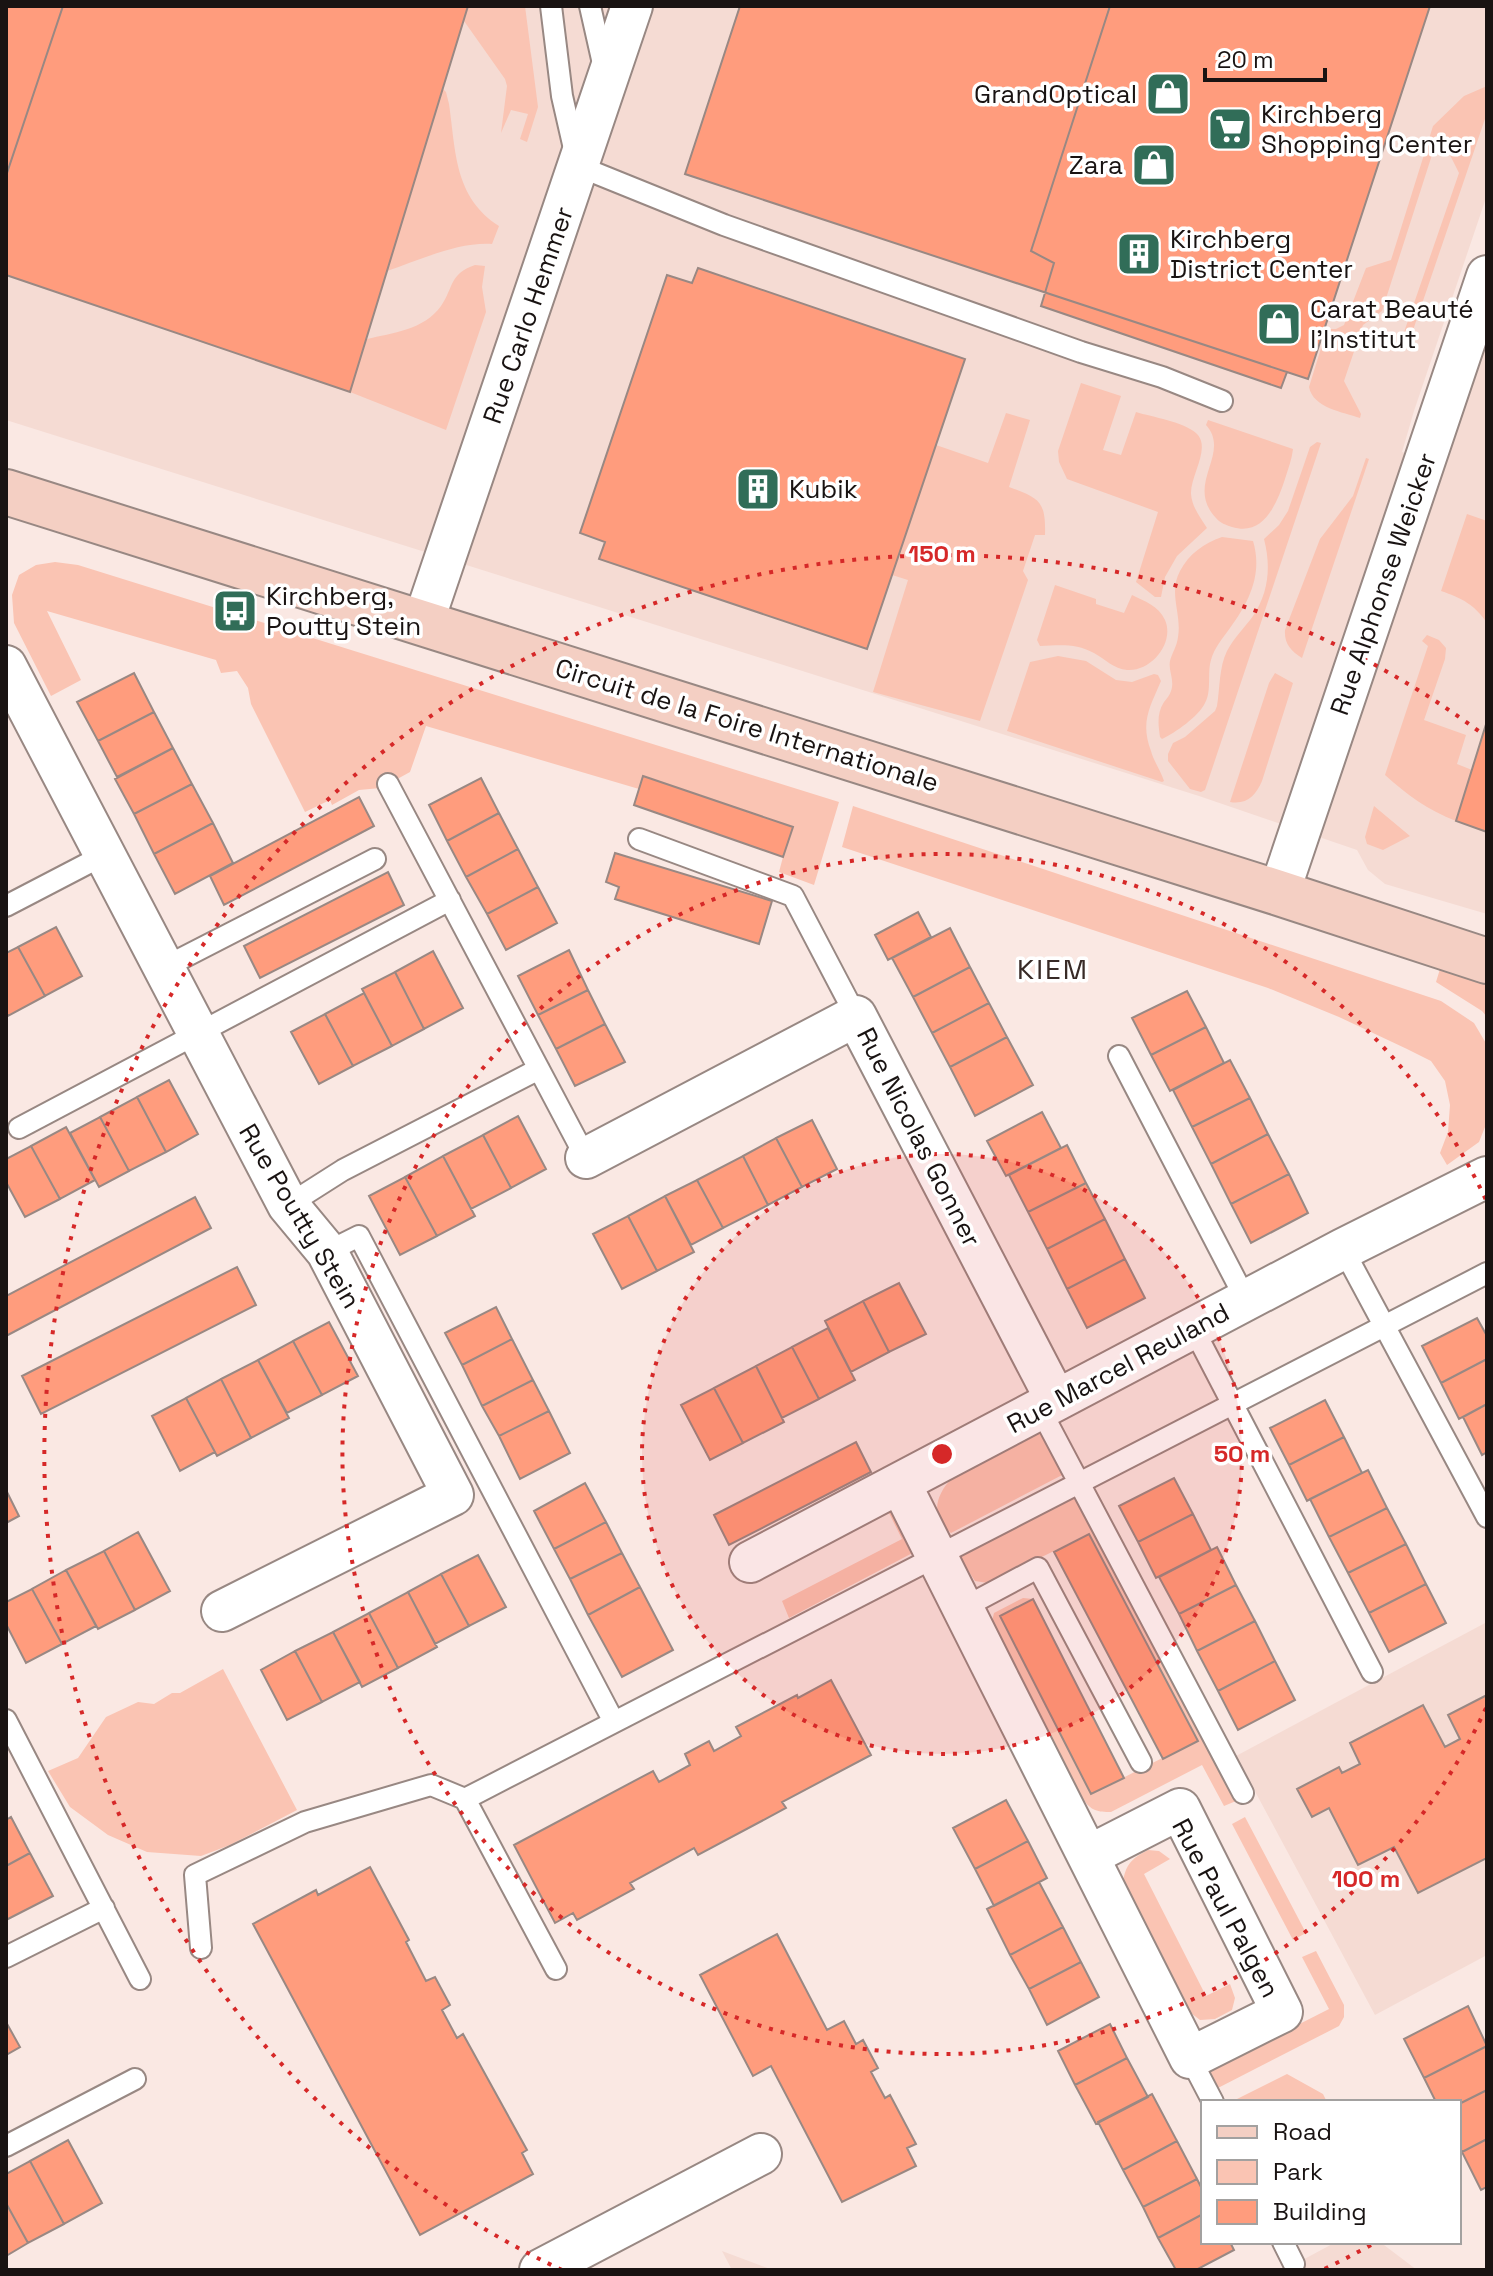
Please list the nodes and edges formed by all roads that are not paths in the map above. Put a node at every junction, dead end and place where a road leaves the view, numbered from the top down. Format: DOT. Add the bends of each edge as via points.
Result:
graph roads {
  1 [pos="551,6"];
  2 [pos="590,6"];
  3 [pos="632,6"];
  4 [pos="607,81"];
  5 [pos="578,166"];
  6 [pos="1487,276"];
  7 [pos="1222,401"];
  8 [pos="6,492"];
  9 [pos="423,623"];
  10 [pos="6,666"];
  11 [pos="388,784"];
  12 [pos="639,839"];
  13 [pos="104,855"];
  14 [pos="375,859"];
  15 [pos="1279,893"];
  16 [pos="450,900"];
  17 [pos="6,906"];
  18 [pos="1487,961"];
  19 [pos="163,968"];
  20 [pos="856,1016"];
  21 [pos="197,1034"];
  22 [pos="1119,1056"];
  23 [pos="539,1069"];
  24 [pos="19,1128"];
  25 [pos="586,1158"];
  26 [pos="1487,1177"];
  27 [pos="288,1205"];
  28 [pos="1343,1249"];
  29 [pos="327,1252"];
  30 [pos="1487,1273"];
  31 [pos="1246,1300"];
  32 [pos="1384,1326"];
  33 [pos="1193,1328"];
  34 [pos="1048,1404"];
  35 [pos="1232,1404"];
  36 [pos="1080,1482"];
  37 [pos="900,1483"];
  38 [pos="1487,1517"];
  39 [pos="937,1557"];
  40 [pos="750,1562"];
  41 [pos="963,1608"];
  42 [pos="222,1611"];
  43 [pos="1372,1672"];
  44 [pos="6,1720"];
  45 [pos="614,1722"];
  46 [pos="1141,1762"];
  47 [pos="1243,1793"];
  48 [pos="465,1799"];
  49 [pos="1088,1856"];
  50 [pos="104,1908"];
  51 [pos="201,1948"];
  52 [pos="6,1957"];
  53 [pos="556,1969"];
  54 [pos="140,1979"];
  55 [pos="1190,2058"];
  56 [pos="135,2079"];
  57 [pos="1212,2100"];
  58 [pos="6,2146"];
  59 [pos="761,2154"];
  60 [pos="1284,2244"];
  61 [pos="1294,2264"];
  62 [pos="540,2270"];
  1 -- 5 [label="lane" via="562,96"];
  2 -- 4 [label="lane"];
  3 -- 4 [label="street, Rue Carlo Hemmer"];
  4 -- 5 [label="street, Rue Carlo Hemmer"];
  5 -- 7 [label="lane" via="724,225"];
  5 -- 9 [label="street, Rue Carlo Hemmer"];
  6 -- 15 [label="street, Rue Alphonse Weicker"];
  8 -- 9 [label="street, Circuit de la Foire Internationale"];
  9 -- 15 [label="street, Circuit de la Foire Internationale"];
  10 -- 13 [label="street, Rue Poutty Stein"];
  11 -- 16 [label="lane"];
  12 -- 20 [label="lane" via="793,896"];
  13 -- 17 [label="lane"];
  13 -- 19 [label="street, Rue Poutty Stein"];
  14 -- 19 [label="lane"];
  15 -- 18 [label="street, Circuit de la Foire Internationale"];
  16 -- 21 [label="lane"];
  16 -- 23 [label="lane"];
  19 -- 21 [label="street, Rue Poutty Stein"];
  20 -- 25 [label="street, Rue Nicolas Gonner"];
  20 -- 34 [label="street, Rue Nicolas Gonner"];
  21 -- 24 [label="lane"];
  21 -- 27 [label="street, Rue Poutty Stein"];
  22 -- 31 [label="lane"];
  23 -- 25 [label="lane"];
  23 -- 27 [label="lane" via="343,1170"];
  26 -- 28 [label="street, Rue Marcel Reuland"];
  27 -- 29 [label="street, Rue Poutty Stein"];
  28 -- 31 [label="street, Rue Marcel Reuland"];
  28 -- 32 [label="lane"];
  29 -- 42 [label="street, Rue Poutty Stein" via="453,1495"];
  29 -- 45 [label="lane" via="359,1236"];
  30 -- 32 [label="lane"];
  31 -- 33 [label="street, Rue Marcel Reuland"];
  32 -- 35 [label="lane"];
  32 -- 38 [label="lane"];
  33 -- 34 [label="street, Rue Marcel Reuland"];
  33 -- 35 [label="lane"];
  34 -- 36 [label="lane"];
  34 -- 37 [label="street, Rue Marcel Reuland"];
  35 -- 36 [label="lane"];
  35 -- 43 [label="lane"];
  36 -- 39 [label="lane"];
  36 -- 47 [label="lane"];
  37 -- 39 [label="street"];
  37 -- 40 [label="street, Rue Marcel Reuland"];
  39 -- 41 [label="street"];
  39 -- 45 [label="lane"];
  41 -- 46 [label="lane" via="1038,1568"];
  41 -- 49 [label="street"];
  44 -- 50 [label="lane"];
  45 -- 48 [label="lane"];
  48 -- 51 [label="lane" via="431,1785 305,1822 195,1875"];
  48 -- 53 [label="lane"];
  49 -- 55 [label="street"];
  49 -- 55 [label="street, Rue Paul Palgen" via="1180,1809 1247,1941 1282,2012"];
  50 -- 52 [label="lane"];
  50 -- 54 [label="lane"];
  55 -- 57 [label="lane"];
  56 -- 58 [label="lane"];
  59 -- 62 [label="street"];
  60 -- 61 [label="lane"];
}
